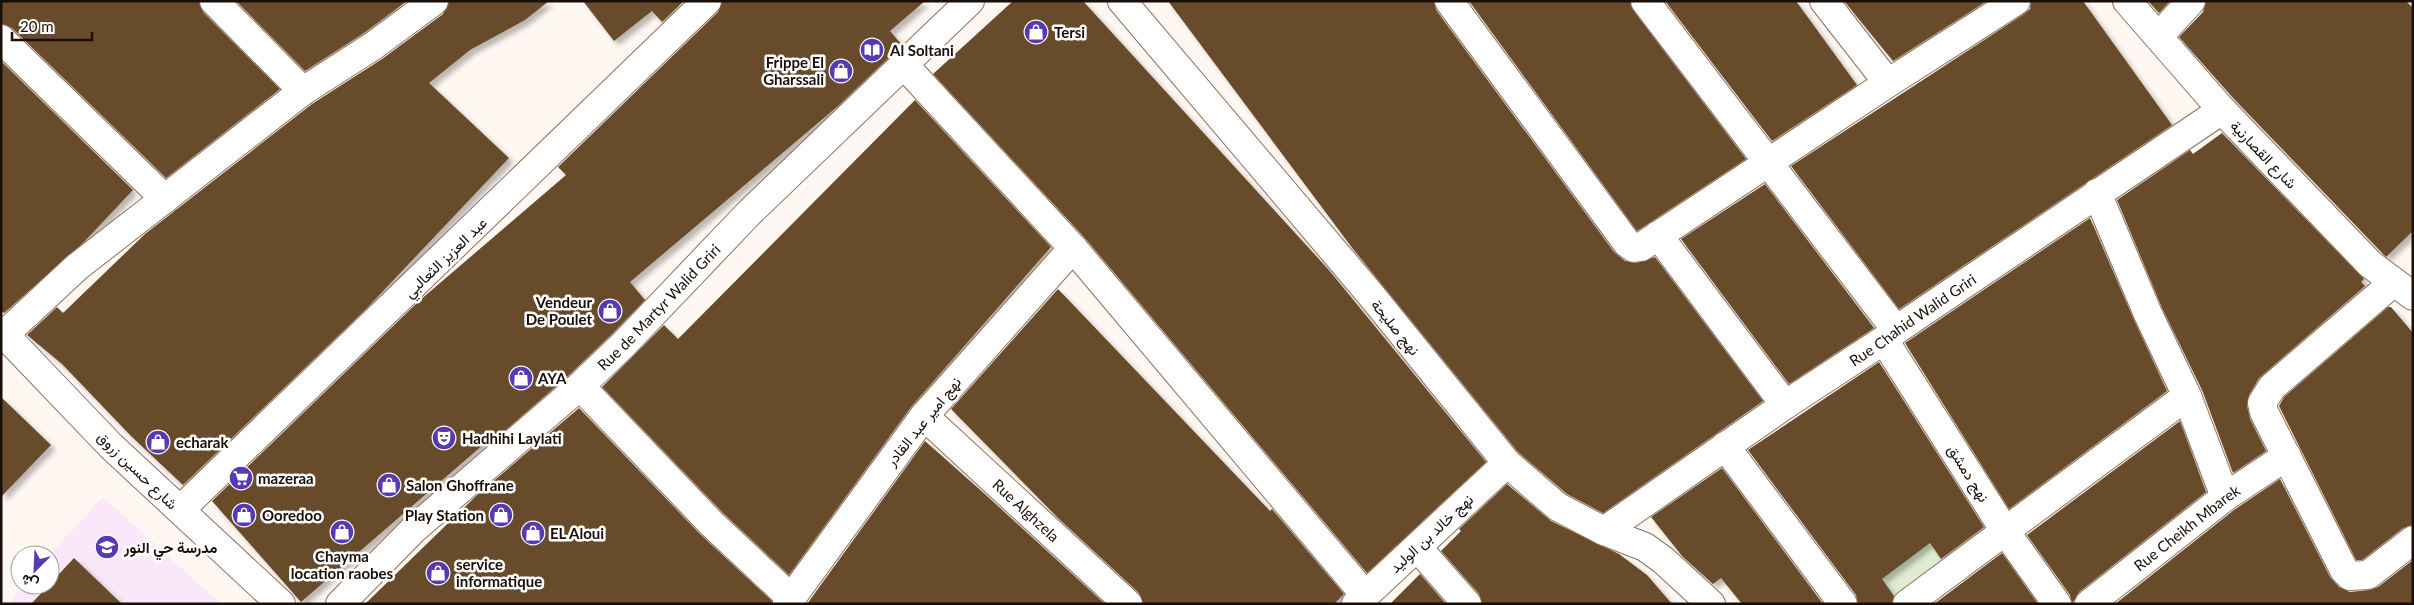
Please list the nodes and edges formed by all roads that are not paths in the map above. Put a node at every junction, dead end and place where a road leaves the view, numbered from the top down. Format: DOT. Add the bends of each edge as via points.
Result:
graph roads {
  1 [pos="214,1"];
  2 [pos="434,1"];
  3 [pos="707,1"];
  4 [pos="970,1"];
  5 [pos="1122,1"];
  6 [pos="1449,1"];
  7 [pos="1645,1"];
  8 [pos="1824,1"];
  9 [pos="2016,1"];
  10 [pos="2127,1"];
  11 [pos="2191,1"];
  12 [pos="2159,36"];
  13 [pos="1,39"];
  14 [pos="905,66"];
  15 [pos="1888,83"];
  16 [pos="303,90"];
  17 [pos="2222,110"];
  18 [pos="1768,162"];
  19 [pos="2098,193"];
  20 [pos="165,199"];
  21 [pos="1658,236"];
  22 [pos="1072,248"];
  23 [pos="2403,289"];
  24 [pos="3,333"];
  25 [pos="1890,335"];
  26 [pos="580,386"];
  27 [pos="2188,396"];
  28 [pos="1786,405"];
  29 [pos="924,416"];
  30 [pos="1725,446"];
  31 [pos="2287,456"];
  32 [pos="1506,463"];
  33 [pos="2225,496"];
  34 [pos="180,510"];
  35 [pos="1604,531"];
  36 [pos="2005,531"];
  37 [pos="2413,540"];
  38 [pos="1417,547"];
  39 [pos="1360,600"];
  40 [pos="789,601"];
  41 [pos="281,604"];
  42 [pos="340,604"];
  43 [pos="1128,604"];
  44 [pos="1467,604"];
  45 [pos="1711,604"];
  46 [pos="1843,604"];
  47 [pos="1907,604"];
  48 [pos="2057,604"];
  49 [pos="2089,604"];
  1 -- 16 [label="street"];
  2 -- 16 [label="street" via="373,46"];
  3 -- 34 [label="street, عبد العزيز الثعالبي"];
  4 -- 14 [label="street, Rue de Martyr Walid Griri"];
  5 -- 32 [label="street, نهج صليحة" via="1371,295"];
  6 -- 21 [label="street" via="1627,243 1634,248 1641,247"];
  7 -- 18 [label="street, نهج دمشق"];
  8 -- 15 [label="street"];
  9 -- 15 [label="street"];
  10 -- 12 [label="street, شارع القصارنية"];
  11 -- 12 [label="street"];
  12 -- 17 [label="street, شارع القصارنية"];
  13 -- 20 [label="street"];
  14 -- 22 [label="street"];
  14 -- 26 [label="street, Rue de Martyr Walid Griri" via="749,213"];
  15 -- 18 [label="street"];
  16 -- 20 [label="street"];
  17 -- 19 [label="street, Rue Chahid Walid Griri"];
  17 -- 23 [label="street, شارع القصارنية" via="2370,264"];
  18 -- 21 [label="street"];
  18 -- 25 [label="street, نهج دمشق"];
  19 -- 25 [label="street, Rue Chahid Walid Griri"];
  19 -- 27 [label="street" via="2148,314"];
  20 -- 24 [label="street" via="77,267"];
  21 -- 28 [label="street"];
  22 -- 29 [label="street, نهج امير عبد القادر"];
  22 -- 39 [label="street"];
  23 -- 31 [label="street" via="2265,396 2262,403 2264,412"];
  24 -- 34 [label="street, شارع حسين زروق" via="111,446"];
  25 -- 28 [label="street, Rue Chahid Walid Griri"];
  25 -- 36 [label="street, نهج دمشق"];
  26 -- 40 [label="street"];
  26 -- 42 [label="street, Rue de Martyr Walid Griri" via="414,529"];
  27 -- 33 [label="street"];
  27 -- 36 [label="street"];
  28 -- 30 [label="street, Rue Chahid Walid Griri"];
  29 -- 40 [label="street, نهج امير عبد القادر"];
  29 -- 43 [label="street, Rue Alghzela"];
  30 -- 35 [label="street, Rue Chahid Walid Griri"];
  30 -- 46 [label="street"];
  31 -- 33 [label="street, Rue Cheikh Mbarek"];
  31 -- 37 [label="street" via="2344,570 2350,576 2368,575"];
  32 -- 35 [label="street, نهج صليحة" via="1558,506"];
  32 -- 38 [label="street, نهج خالد بن الوليد"];
  33 -- 49 [label="street, Rue Cheikh Mbarek"];
  34 -- 41 [label="street, شارع حسين زروق"];
  35 -- 45 [label="street, نهج صليحة" via="1651,551"];
  36 -- 47 [label="street"];
  36 -- 48 [label="street, نهج دمشق"];
  38 -- 39 [label="street, نهج خالد بن الوليد"];
  38 -- 44 [label="street"];
}
